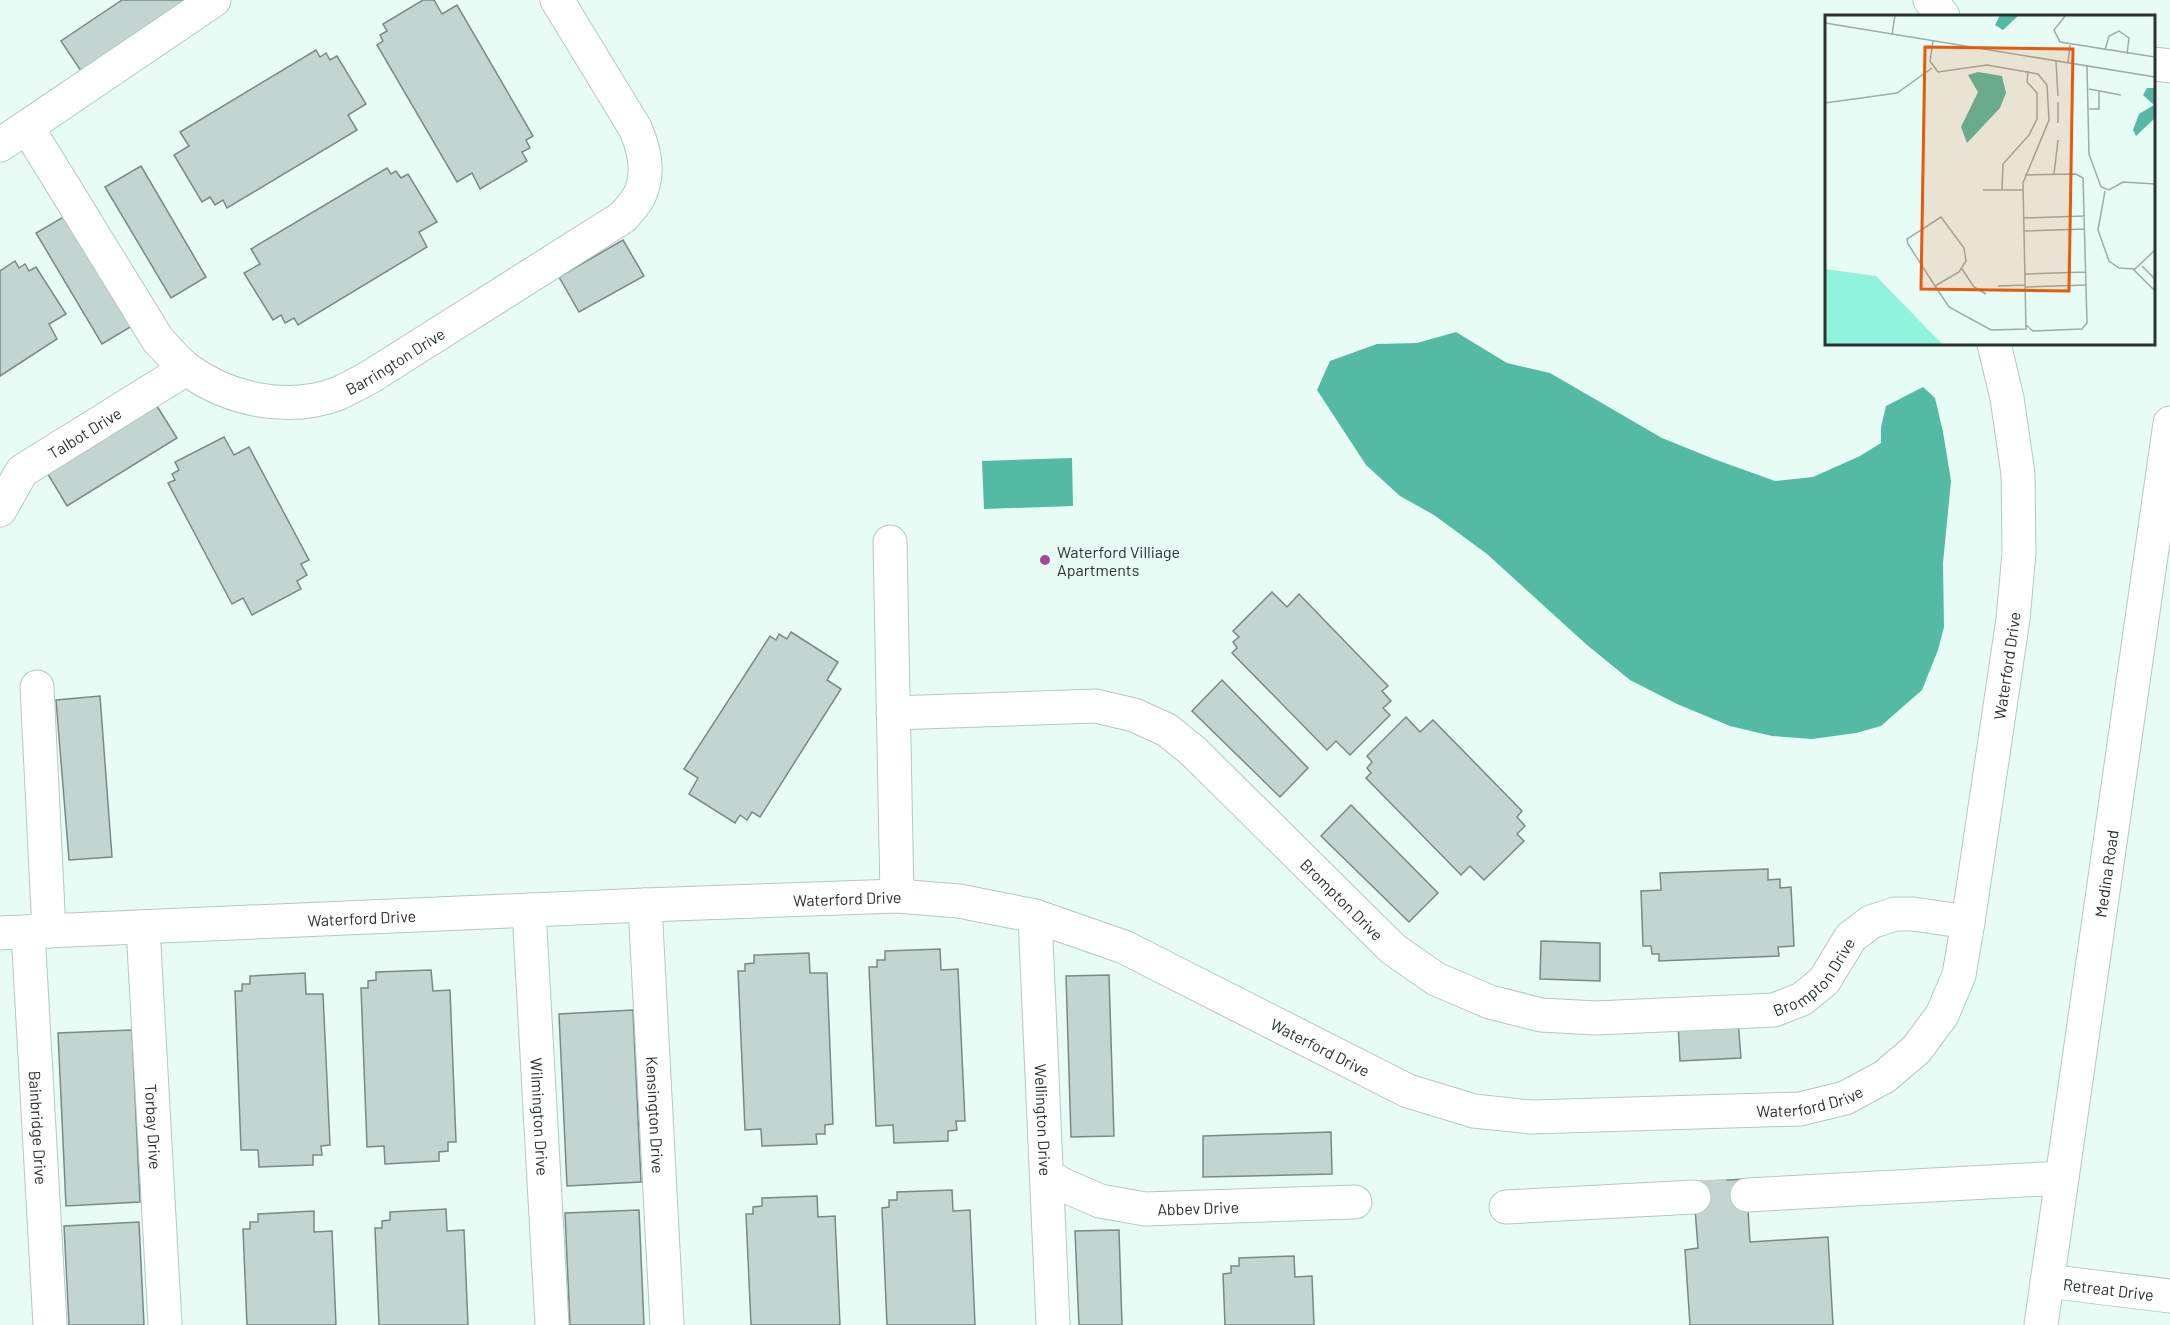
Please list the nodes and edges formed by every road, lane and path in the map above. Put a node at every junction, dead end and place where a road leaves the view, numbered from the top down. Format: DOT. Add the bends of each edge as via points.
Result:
graph roads {
  1 [pos="214,0"];
  2 [pos="557,0"];
  3 [pos="1930,0"];
  4 [pos="1942,15"];
  5 [pos="2155,64"];
  6 [pos="2170,66"];
  7 [pos="27,127"];
  8 [pos="0,145"];
  9 [pos="1994,345"];
  10 [pos="186,369"];
  11 [pos="2170,423"];
  12 [pos="0,510"];
  13 [pos="890,542"];
  14 [pos="36,687"];
  15 [pos="893,713"];
  16 [pos="897,896"];
  17 [pos="645,905"];
  18 [pos="529,910"];
  19 [pos="1035,916"];
  20 [pos="1968,922"];
  21 [pos="143,927"];
  22 [pos="25,932"];
  23 [pos="1047,1175"];
  24 [pos="2062,1178"];
  25 [pos="1747,1195"];
  26 [pos="1694,1197"];
  27 [pos="1355,1202"];
  28 [pos="1506,1207"];
  29 [pos="2047,1281"];
  30 [pos="2170,1296"];
  31 [pos="50,1325"];
  32 [pos="165,1325"];
  33 [pos="552,1325"];
  34 [pos="667,1325"];
  35 [pos="1053,1325"];
  36 [pos="2041,1325"];
  1 -- 7 [label="main road"];
  2 -- 10 [label="main road, Barrington Drive" via="642,143 646,169 638,197 623,217 370,377 336,394 296,403 255,400 216,388"];
  3 -- 4 [label="main road"];
  5 -- 6 [label="main road"];
  7 -- 8 [label="main road"];
  7 -- 10 [label="main road, Barrington Drive" via="158,340"];
  9 -- 20 [label="main road, Waterford Drive" via="2018,474 2019,552 2013,619"];
  10 -- 12 [label="main road, Talbot Drive" via="22,471"];
  11 -- 24 [label="main road, Medina Road"];
  13 -- 15 [label="main road"];
  14 -- 22 [label="main road, Bainbridge Drive"];
  15 -- 16 [label="main road"];
  15 -- 20 [label="main road, Brompton Drive" via="1096,706 1134,715 1167,730 1193,751 1393,949 1436,979 1490,1002 1541,1015 1596,1018 1774,1010 1802,999 1824,981 1851,937 1871,922 1904,914"];
  16 -- 17 [label="main road, Waterford Drive"];
  16 -- 19 [label="main road, Waterford Drive" via="959,901"];
  17 -- 18 [label="main road, Waterford Drive"];
  17 -- 34 [label="main road, Kensington Drive"];
  18 -- 21 [label="main road, Waterford Drive"];
  18 -- 33 [label="main road, Wilmington Drive"];
  19 -- 20 [label="main road, Waterford Drive" via="1124,946 1408,1091 1474,1111 1531,1118 1800,1109 1845,1098 1892,1071 1916,1050 1942,1015 1959,975"];
  19 -- 23 [label="main road, Wellington Drive"];
  21 -- 22 [label="main road, Waterford Drive"];
  21 -- 32 [label="main road, Torbay Drive"];
  22 -- 31 [label="main road, Bainbridge Drive"];
  23 -- 27 [label="main road, Abbev Drive" via="1100,1201 1145,1209"];
  23 -- 35 [label="main road, Wellington Drive"];
  24 -- 25 [label="main road"];
  24 -- 29 [label="main road, Medina Road"];
  26 -- 28 [label="main road"];
  29 -- 30 [label="main road, Retreat Drive"];
  29 -- 36 [label="main road, Medina Road"];
}
